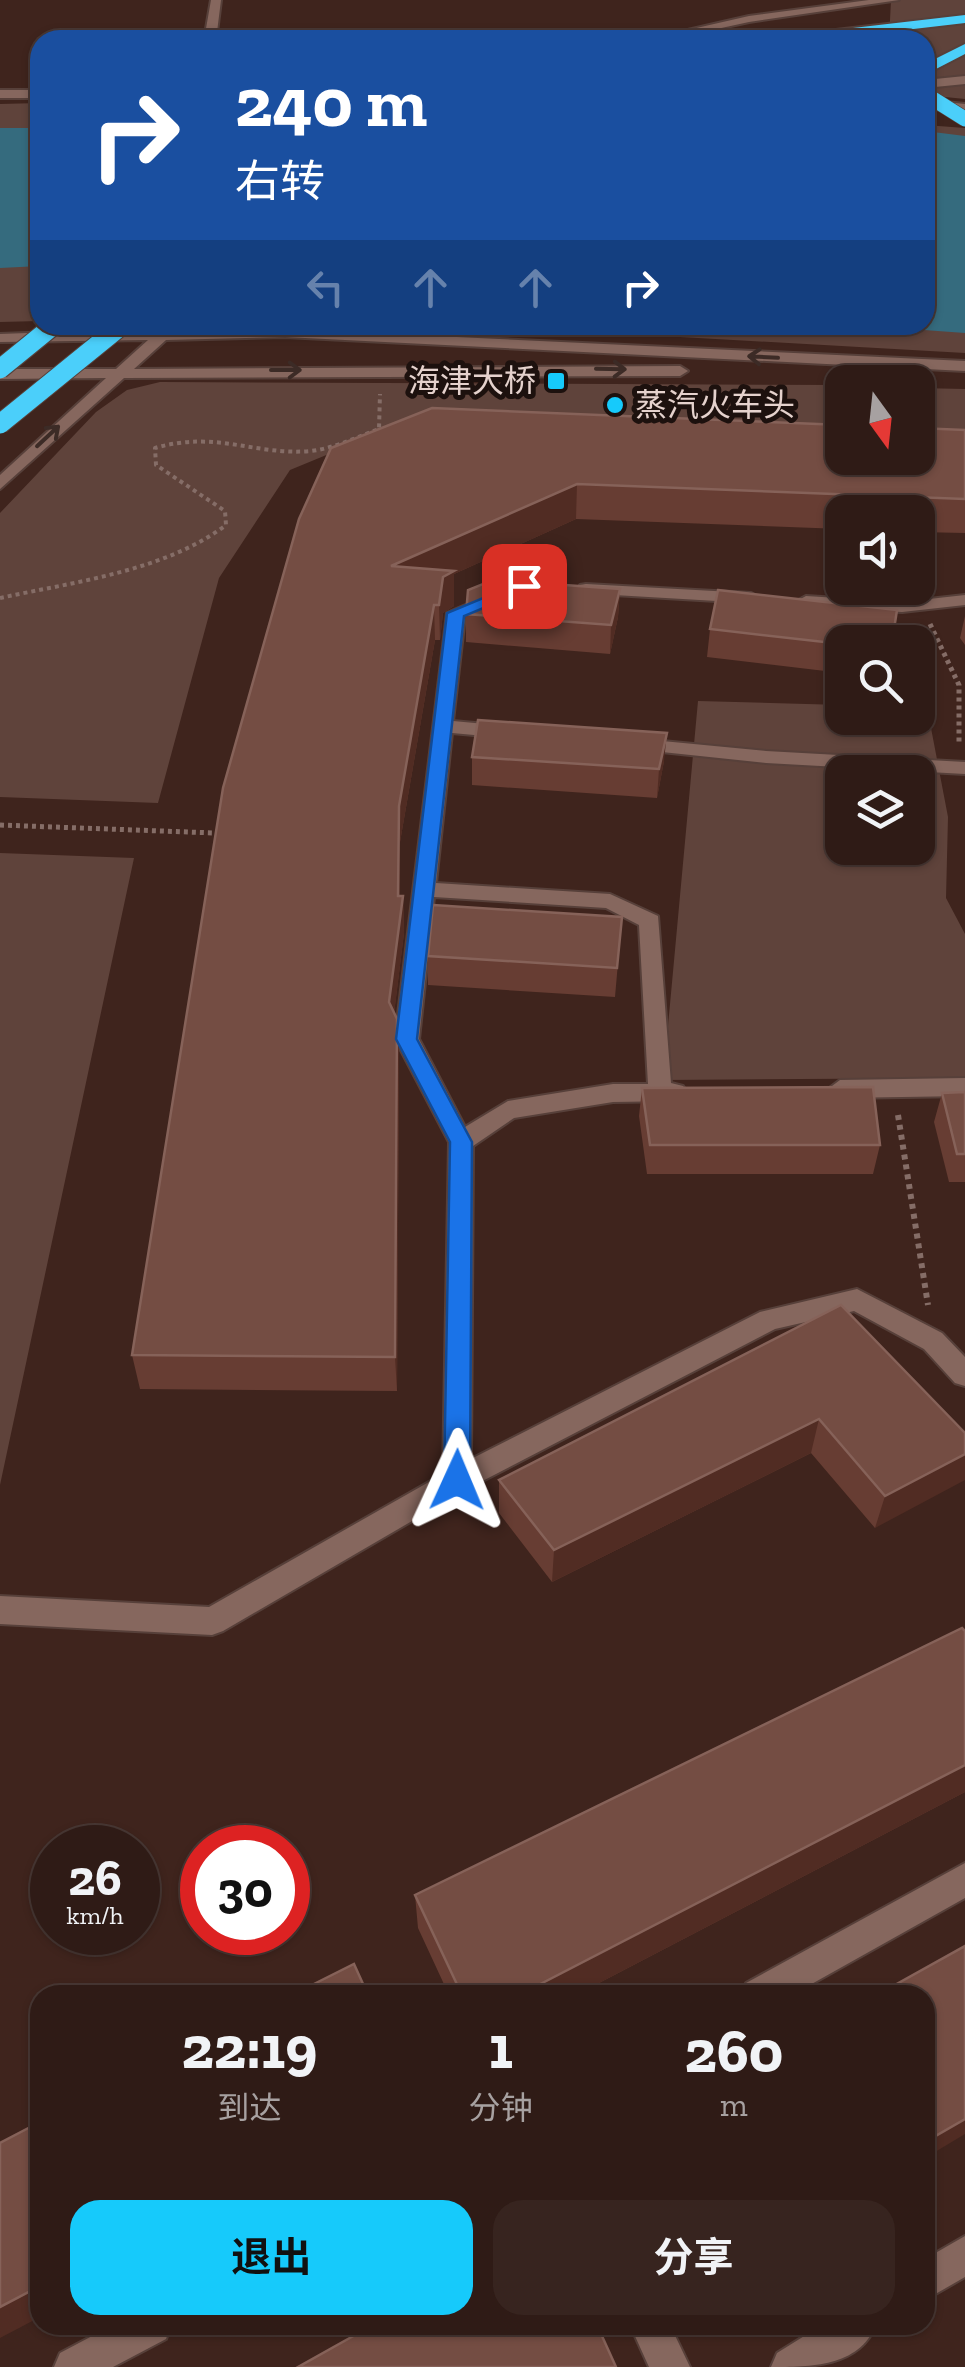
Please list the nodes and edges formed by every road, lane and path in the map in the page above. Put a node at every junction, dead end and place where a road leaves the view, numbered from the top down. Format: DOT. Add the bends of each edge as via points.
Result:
graph roads {
  1 [pos="216,0"];
  2 [pos="894,0"];
  3 [pos="851,2"];
  4 [pos="917,8"];
  5 [pos="965,18"];
  6 [pos="212,30"];
  7 [pos="697,30"];
  8 [pos="824,30"];
  9 [pos="865,30"];
  10 [pos="965,35"];
  11 [pos="935,39"];
  12 [pos="965,48"];
  13 [pos="935,64"];
  14 [pos="965,80"];
  15 [pos="935,82"];
  16 [pos="0,86"];
  17 [pos="30,86"];
  18 [pos="0,94"];
  19 [pos="30,94"];
  20 [pos="935,100"];
  21 [pos="935,105"];
  22 [pos="965,108"];
  23 [pos="935,117"];
  24 [pos="965,120"];
  25 [pos="42,335"];
  26 [pos="46,335"];
  27 [pos="108,335"];
  28 [pos="120,335"];
  29 [pos="160,335"];
  30 [pos="325,335"];
  31 [pos="5,338"];
  32 [pos="965,366"];
  33 [pos="188,370"];
  34 [pos="381,370"];
  35 [pos="0,371"];
  36 [pos="115,371"];
  37 [pos="698,371"];
  38 [pos="717,372"];
  39 [pos="965,380"];
  40 [pos="98,390"];
  41 [pos="0,424"];
  42 [pos="0,484"];
  43 [pos="524,586"];
  44 [pos="563,588"];
  45 [pos="0,598"];
  46 [pos="825,600"];
  47 [pos="965,600"];
  48 [pos="935,603"];
  49 [pos="921,605"];
  50 [pos="443,726"];
  51 [pos="538,735"];
  52 [pos="614,742"];
  53 [pos="963,774"];
  54 [pos="0,824"];
  55 [pos="215,833"];
  56 [pos="424,889"];
  57 [pos="965,1087"];
  58 [pos="894,1088"];
  59 [pos="816,1090"];
  60 [pos="660,1092"];
  61 [pos="699,1092"];
  62 [pos="461,1142"];
  63 [pos="933,1341"];
  64 [pos="965,1376"];
  65 [pos="457,1480"];
  66 [pos="0,1610"];
  67 [pos="965,1880"];
  68 [pos="776,1985"];
  69 [pos="965,2255"];
  70 [pos="935,2274"];
  71 [pos="133,2335"];
  72 [pos="653,2335"];
  73 [pos="841,2335"];
  74 [pos="74,2367"];
  75 [pos="670,2367"];
  76 [pos="791,2367"];
  1 -- 6 [label="street"];
  2 -- 3 [label="street"];
  3 -- 7 [label="street"];
  4 -- 8 [label="highway"];
  5 -- 9 [label="highway"];
  10 -- 11 [label="highway"];
  12 -- 13 [label="highway"];
  14 -- 15 [label="street"];
  16 -- 17 [label="street"];
  18 -- 19 [label="street"];
  20 -- 24 [label="highway, bridge"];
  21 -- 22 [label="street"];
  23 -- 24 [label="street"];
  25 -- 35 [label="highway, bridge"];
  26 -- 31 [label="street"];
  27 -- 41 [label="highway, bridge"];
  28 -- 36 [label="street" via="129,344"];
  29 -- 36 [label="street"];
  32 -- 30 [label="street, one-way"];
  33 -- 34 [label="street, one-way"];
  33 -- 36 [label="street"];
  33 -- 40 [label="street"];
  34 -- 37 [label="street, one-way"];
  34 -- 45 [label="path" via="378,428 307,452 212,436 155,448 156,465 226,511 218,535"];
  35 -- 36 [label="street"];
  36 -- 40 [label="street"];
  38 -- 39 [label="street"];
  42 -- 40 [label="street, one-way"];
  43 -- 50 [label="street" via="456,613"];
  44 -- 46 [label="street"];
  47 -- 48 [label="street"];
  49 -- 53 [label="path" via="960,685"];
  50 -- 51 [label="street"];
  50 -- 56 [label="street"];
  52 -- 53 [label="street"];
  54 -- 55 [label="path"];
  56 -- 60 [label="street" via="610,901 650,921"];
  56 -- 62 [label="street" via="407,1039"];
  57 -- 58 [label="street"];
  58 -- 59 [label="street"];
  58 -- 63 [label="path"];
  60 -- 61 [label="street"];
  60 -- 62 [label="street" via="508,1110"];
  62 -- 65 [label="street"];
  63 -- 64 [label="street"];
  63 -- 65 [label="street" via="857,1300 770,1320"];
  65 -- 66 [label="street" via="212,1622"];
  67 -- 68 [label="street"];
  69 -- 70 [label="street"];
  71 -- 74 [label="street"];
  72 -- 75 [label="street"];
  73 -- 76 [label="street"];
}
